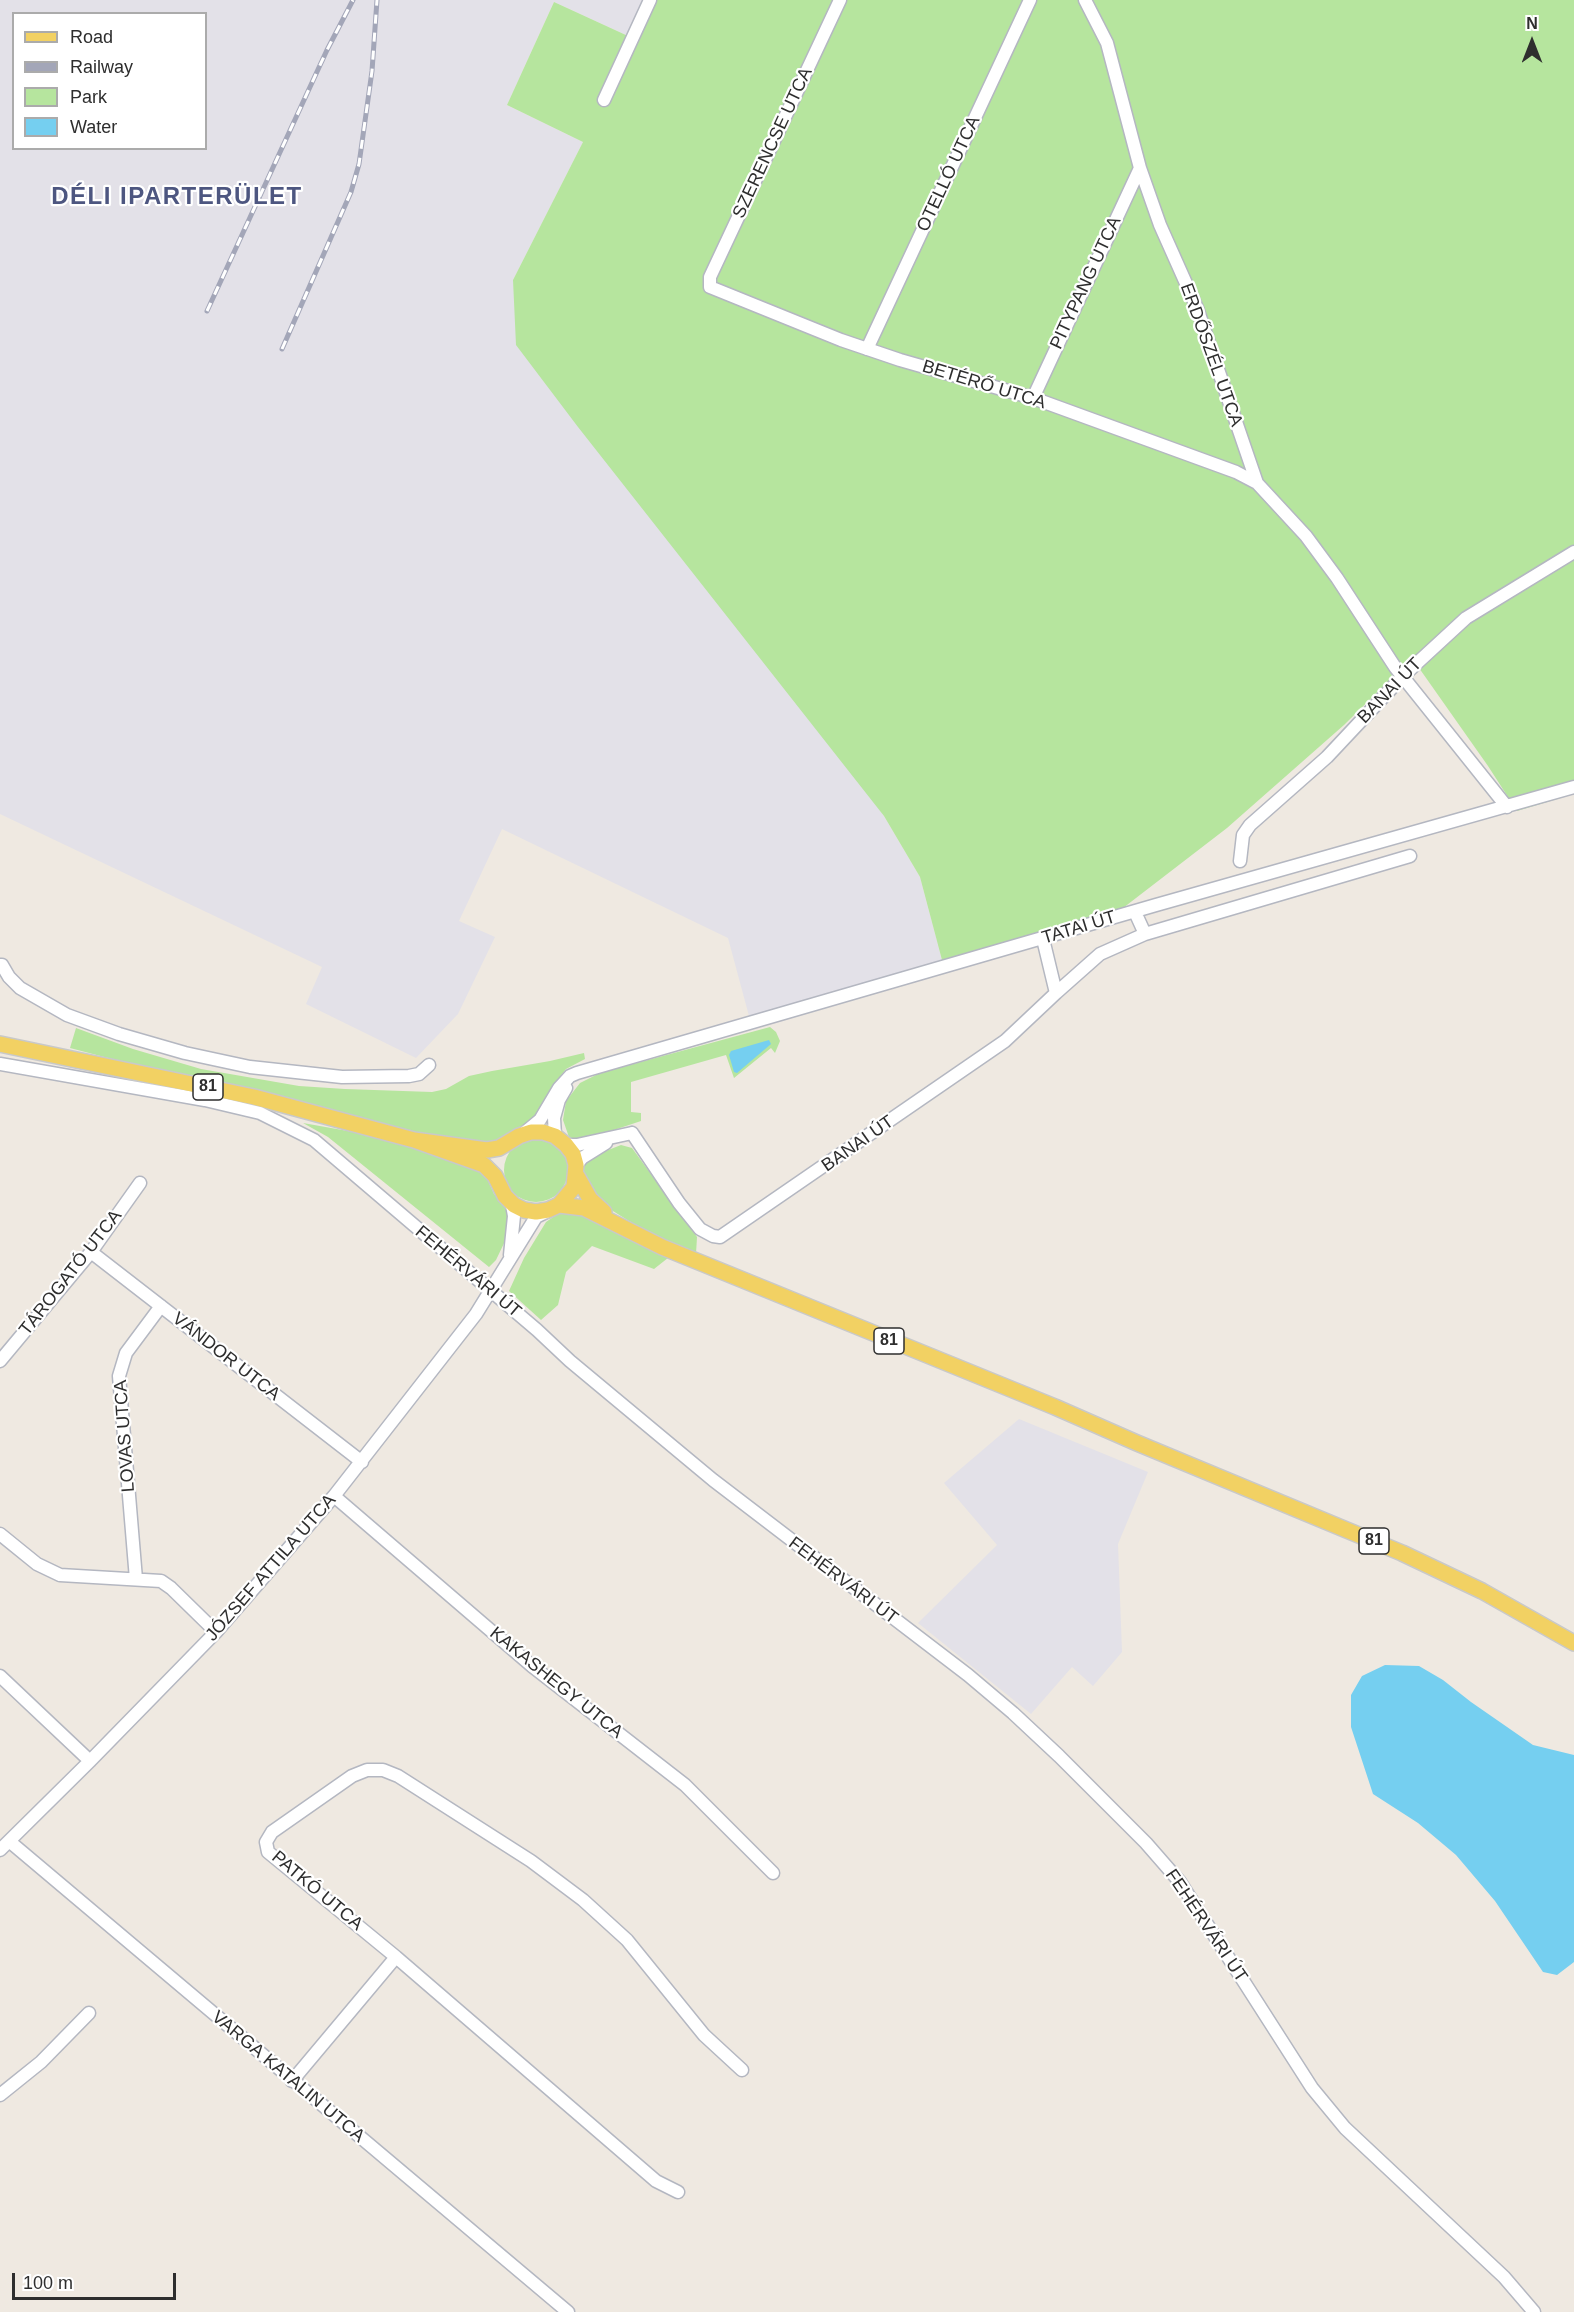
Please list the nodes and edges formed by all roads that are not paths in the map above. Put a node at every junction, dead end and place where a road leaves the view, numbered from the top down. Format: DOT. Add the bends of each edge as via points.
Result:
graph roads {
  1 [pos="650,0"];
  2 [pos="840,0"];
  3 [pos="1030,0"];
  4 [pos="1085,0"];
  5 [pos="604,100"];
  6 [pos="1140,168"];
  7 [pos="710,287"];
  8 [pos="867,349"];
  9 [pos="1033,398"];
  10 [pos="1257,483"];
  11 [pos="1574,552"];
  12 [pos="1403,676"];
  13 [pos="1574,787"];
  14 [pos="1507,807"];
  15 [pos="1410,856"];
  16 [pos="1240,861"];
  17 [pos="1134,912"];
  18 [pos="1145,934"];
  19 [pos="1043,939"];
  20 [pos="0,965"];
  21 [pos="1056,993"];
  22 [pos="0,1044"];
  23 [pos="0,1064"];
  24 [pos="429,1065"];
  25 [pos="584,1071"];
  26 [pos="632,1133"];
  27 [pos="514,1139"];
  28 [pos="414,1140"];
  29 [pos="561,1141"];
  30 [pos="577,1171"];
  31 [pos="140,1183"];
  32 [pos="502,1191"];
  33 [pos="554,1208"];
  34 [pos="612,1221"];
  35 [pos="91,1252"];
  36 [pos="510,1258"];
  37 [pos="491,1291"];
  38 [pos="160,1306"];
  39 [pos="0,1361"];
  40 [pos="362,1462"];
  41 [pos="334,1496"];
  42 [pos="0,1534"];
  43 [pos="136,1579"];
  44 [pos="216,1632"];
  45 [pos="1574,1643"];
  46 [pos="0,1676"];
  47 [pos="90,1761"];
  48 [pos="4,1845"];
  49 [pos="773,1873"];
  50 [pos="396,1957"];
  51 [pos="89,2013"];
  52 [pos="742,2070"];
  53 [pos="292,2081"];
  54 [pos="0,2095"];
  55 [pos="678,2192"];
  56 [pos="568,2312"];
  57 [pos="1534,2312"];
  1 -- 5 [label="street"];
  2 -- 7 [label="street, SZERENCSE UTCA" via="710,276"];
  3 -- 8 [label="street, OTELLÓ UTCA"];
  4 -- 6 [label="street, ERDŐSZÉL UTCA" via="1107,43"];
  6 -- 9 [label="street, PITYPANG UTCA"];
  6 -- 10 [label="street, ERDŐSZÉL UTCA" via="1197,308"];
  7 -- 8 [label="street, BETÉRŐ UTCA"];
  8 -- 9 [label="street, BETÉRŐ UTCA"];
  9 -- 10 [label="street, BETÉRŐ UTCA"];
  10 -- 12 [label="street, ERDŐSZÉL UTCA" via="1306,536"];
  11 -- 12 [label="street, BANAI ÚT" via="1466,618"];
  12 -- 14 [label="street, ERDŐSZÉL UTCA"];
  12 -- 16 [label="street, BANAI ÚT" via="1327,757 1250,825 1243,836"];
  13 -- 14 [label="street, TATAI ÚT"];
  14 -- 17 [label="street, TATAI ÚT"];
  15 -- 18 [label="street, TATAI ÚT"];
  17 -- 18 [label="street"];
  17 -- 19 [label="street, TATAI ÚT"];
  18 -- 21 [label="street, TATAI ÚT" via="1100,954"];
  19 -- 21 [label="street"];
  19 -- 25 [label="street, TATAI ÚT"];
  20 -- 24 [label="street" via="20,988 67,1015 184,1053 250,1067 342,1077 409,1077"];
  21 -- 26 [label="street, BANAI ÚT" via="1005,1041 720,1238 700,1229"];
  22 -- 28 [label="main road, 81" via="254,1097"];
  23 -- 37 [label="street, FEHÉRVÁRI ÚT" via="260,1113 314,1140"];
  25 -- 27 [label="street, TATAI ÚT" via="565,1080 540,1120"];
  25 -- 29 [label="street" via="559,1100 554,1118"];
  26 -- 29 [label="street" via="577,1145"];
  26 -- 30 [label="street" via="590,1152 582,1158"];
  27 -- 28 [label="main road, 81" via="499,1148 478,1150"];
  27 -- 29 [label="main road, 81" via="543,1132"];
  27 -- 32 [label="main road" via="498,1163"];
  28 -- 32 [label="main road, 81" via="484,1165"];
  29 -- 30 [label="main road, 81"];
  30 -- 33 [label="main road" via="568,1197"];
  30 -- 34 [label="main road, 81" via="590,1199"];
  31 -- 35 [label="street, TÁROGATÓ UTCA"];
  32 -- 33 [label="main road, 81" via="524,1210"];
  32 -- 36 [label="street, JÓZSEF ATTILA UTCA" via="514,1216"];
  33 -- 34 [label="main road, 81" via="584,1208"];
  33 -- 36 [label="street, JÓZSEF ATTILA UTCA" via="536,1217"];
  34 -- 45 [label="main road, 81" via="662,1247 1402,1553"];
  35 -- 38 [label="street, VÁNDOR UTCA"];
  35 -- 39 [label="street, TÁROGATÓ UTCA"];
  36 -- 37 [label="street, JÓZSEF ATTILA UTCA"];
  37 -- 40 [label="street, JÓZSEF ATTILA UTCA"];
  37 -- 57 [label="street, FEHÉRVÁRI ÚT" via="704,1472 968,1675 1059,1756 1180,1882 1312,2088 1345,2128 1504,2277"];
  38 -- 40 [label="street, VÁNDOR UTCA"];
  38 -- 43 [label="street, LOVAS UTCA" via="126,1353 119,1376"];
  40 -- 41 [label="street, JÓZSEF ATTILA UTCA"];
  41 -- 44 [label="street, JÓZSEF ATTILA UTCA"];
  41 -- 49 [label="street, KAKASHEGY UTCA" via="532,1666 685,1785"];
  42 -- 43 [label="street" via="37,1564 60,1575"];
  43 -- 44 [label="street" via="161,1581"];
  44 -- 47 [label="street, JÓZSEF ATTILA UTCA"];
  46 -- 47 [label="street"];
  47 -- 48 [label="street, JÓZSEF ATTILA UTCA"];
  48 -- 53 [label="street, VARGA KATALIN UTCA"];
  50 -- 52 [label="street, PATKÓ UTCA" via="268,1852 266,1842 272,1832 352,1776 368,1770 398,1776 531,1861 583,1900 627,1940 704,2035"];
  50 -- 53 [label="street"];
  50 -- 55 [label="street, PATKÓ UTCA" via="656,2181"];
  51 -- 54 [label="street" via="41,2062"];
  53 -- 56 [label="street, VARGA KATALIN UTCA"];
}
